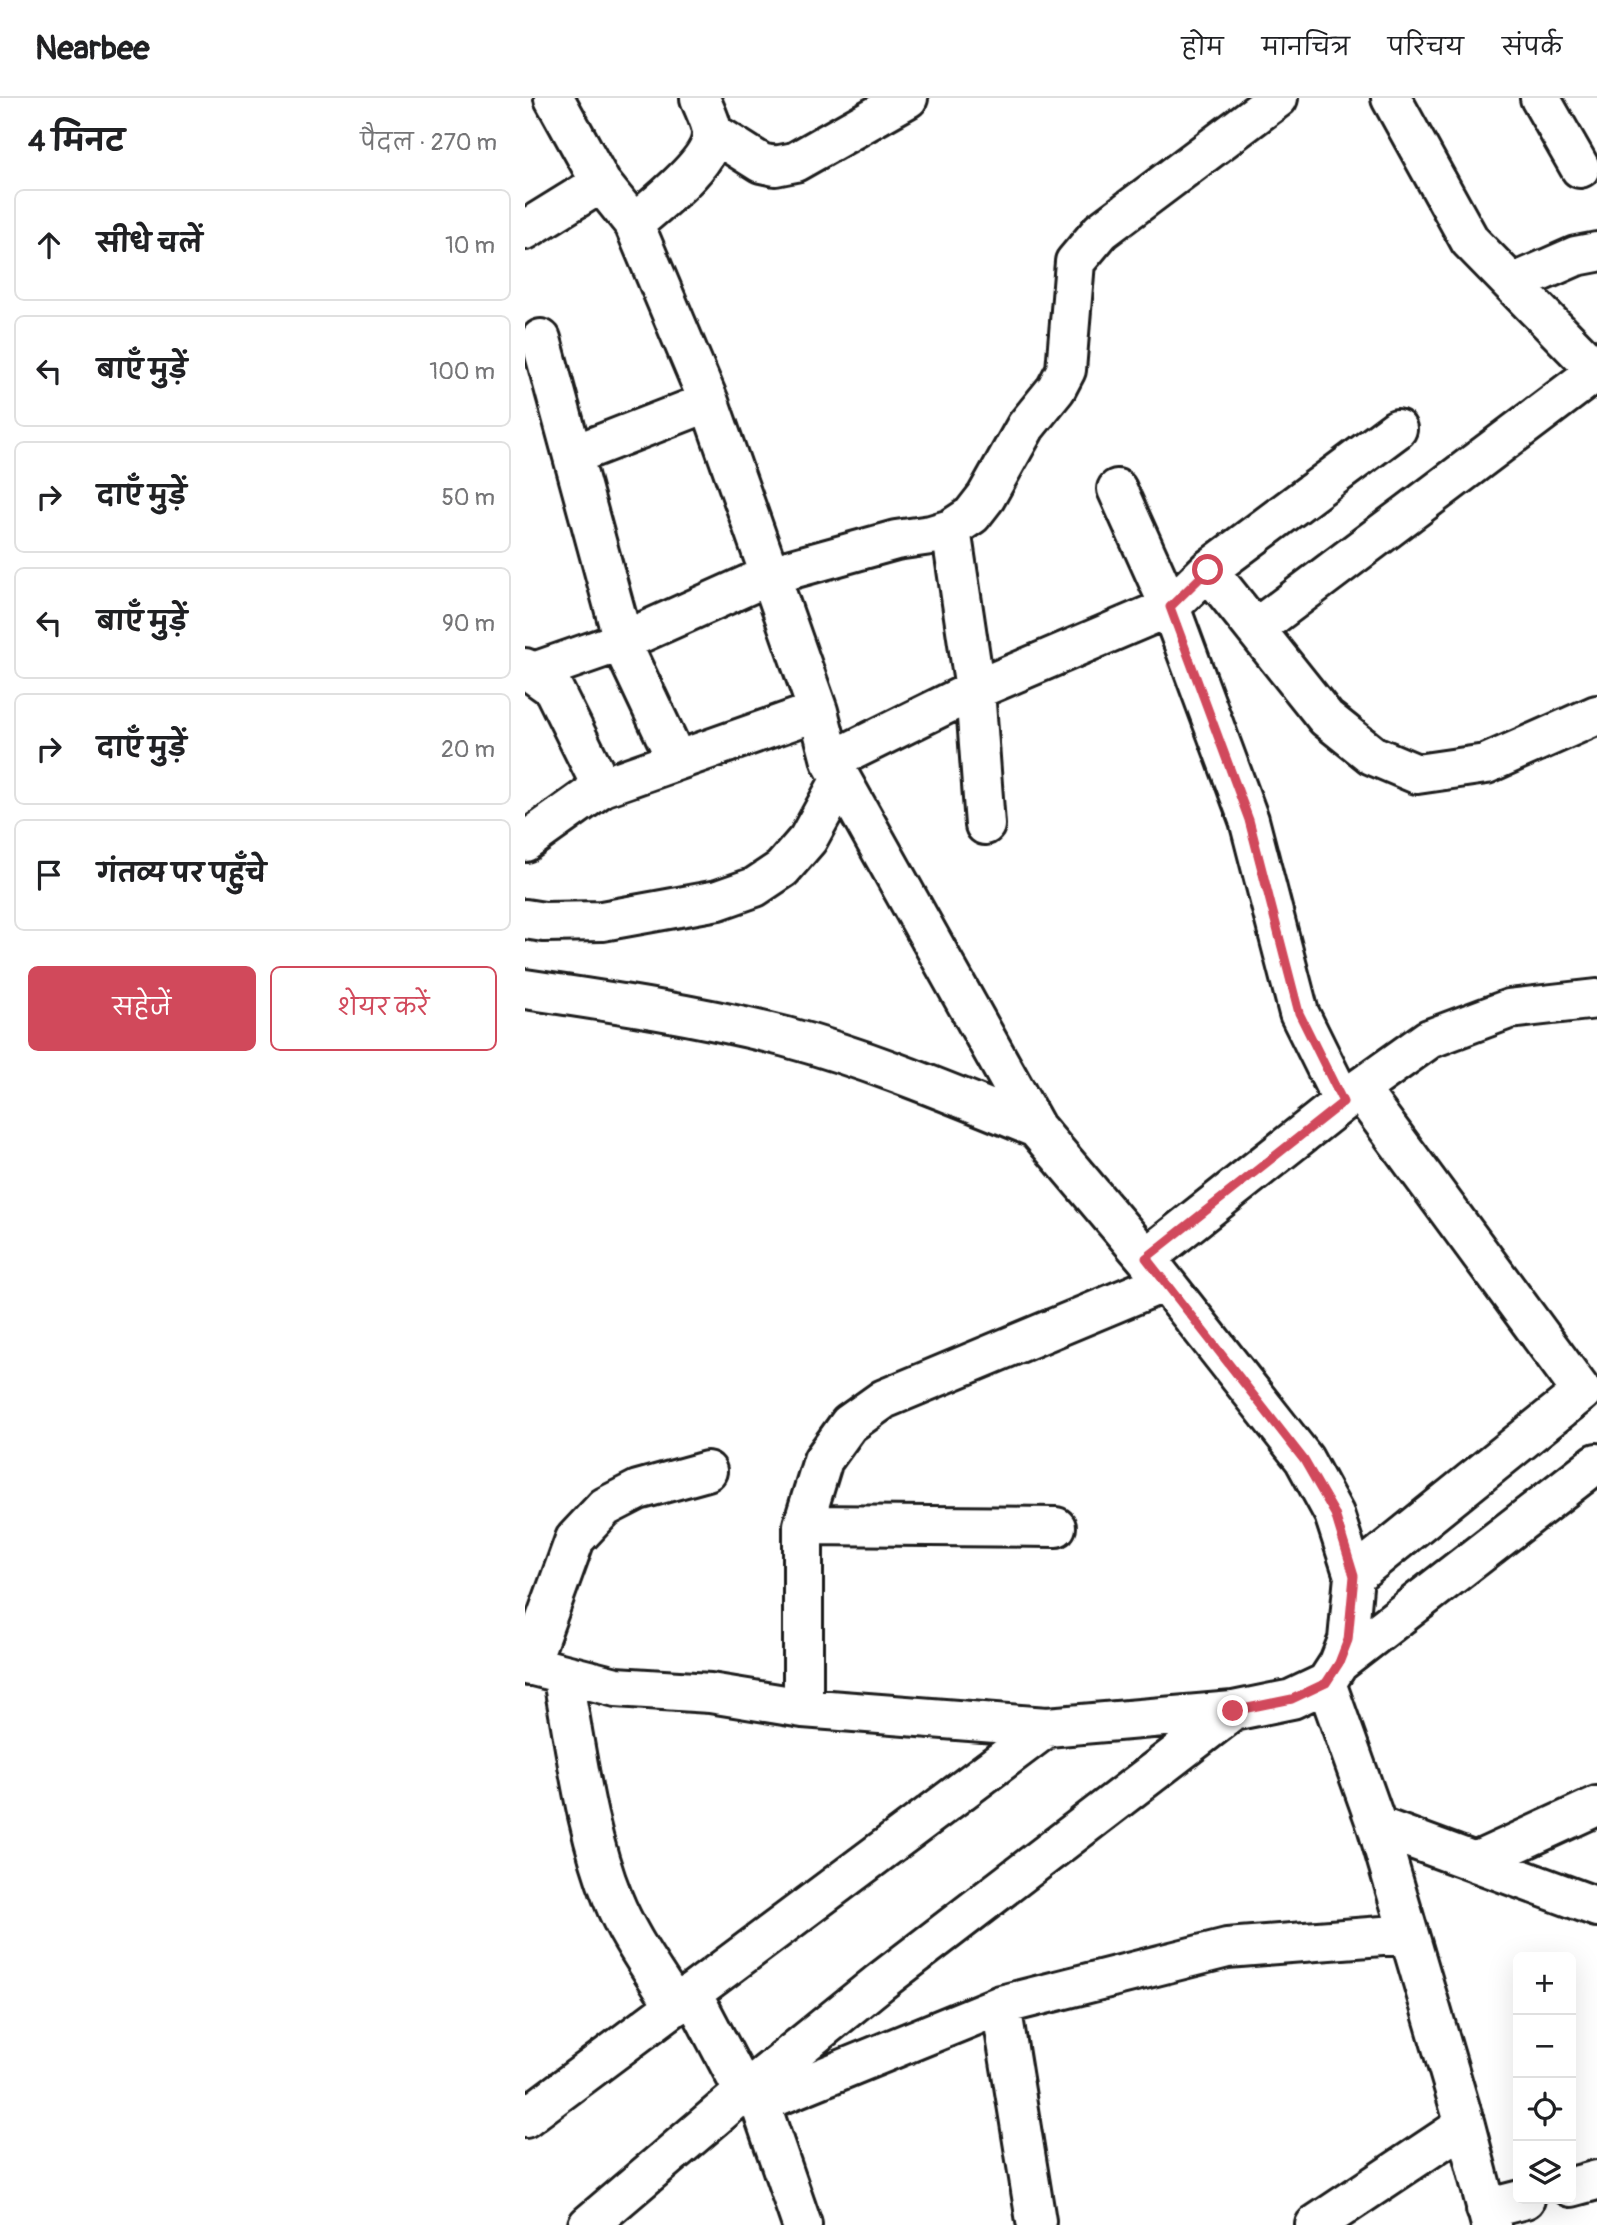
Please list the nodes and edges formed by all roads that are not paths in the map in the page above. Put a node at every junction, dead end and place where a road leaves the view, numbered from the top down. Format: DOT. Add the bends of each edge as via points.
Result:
graph roads {
  1 [pos="554,98"];
  2 [pos="908,98"];
  3 [pos="1391,98"];
  4 [pos="1540,98"];
  5 [pos="1256,105"];
  6 [pos="706,115"];
  7 [pos="1580,168"];
  8 [pos="601,183"];
  9 [pos="634,224"];
  10 [pos="525,230"];
  11 [pos="1597,252"];
  12 [pos="1512,284"];
  13 [pos="541,339"];
  14 [pos="1597,371"];
  15 [pos="709,402"];
  16 [pos="1397,429"];
  17 [pos="573,455"];
  18 [pos="1117,489"];
  19 [pos="951,529"];
  20 [pos="1208,570"];
  21 [pos="770,575"];
  22 [pos="1170,607"];
  23 [pos="1255,629"];
  24 [pos="623,641"];
  25 [pos="528,671"];
  26 [pos="975,690"];
  27 [pos="818,711"];
  28 [pos="1597,715"];
  29 [pos="677,759"];
  30 [pos="836,770"];
  31 [pos="602,787"];
  32 [pos="985,825"];
  33 [pos="525,842"];
  34 [pos="525,919"];
  35 [pos="525,989"];
  36 [pos="1597,999"];
  37 [pos="1351,1095"];
  38 [pos="1036,1128"];
  39 [pos="1155,1270"];
  40 [pos="1590,1405"];
  41 [pos="1597,1463"];
  42 [pos="707,1471"];
  43 [pos="803,1525"];
  44 [pos="1056,1527"];
  45 [pos="1354,1576"];
  46 [pos="539,1668"];
  47 [pos="1332,1673"];
  48 [pos="803,1708"];
  49 [pos="1233,1711"];
  50 [pos="1047,1727"];
  51 [pos="1597,1806"];
  52 [pos="1377,1826"];
  53 [pos="1475,1862"];
  54 [pos="1597,1907"];
  55 [pos="1408,1934"];
  56 [pos="683,2000"];
  57 [pos="1002,2005"];
  58 [pos="752,2098"];
  59 [pos="525,2118"];
  60 [pos="1465,2125"];
  61 [pos="1597,2180"];
  62 [pos="1576,2186"];
  63 [pos="1515,2204"];
  64 [pos="1488,2217"];
  65 [pos="1036,2221"];
  66 [pos="588,2225"];
  67 [pos="802,2225"];
  68 [pos="1315,2225"];
  1 -- 8 [label="street"];
  2 -- 6 [label="street" via="795,162 775,166 761,163"];
  3 -- 12 [label="street" via="1470,241"];
  4 -- 7 [label="street"];
  5 -- 19 [label="street" via="1101,231 1075,262 1066,370 1026,426 986,496 972,515"];
  6 -- 9 [label="street" via="710,147 699,164"];
  8 -- 9 [label="street"];
  8 -- 10 [label="street"];
  9 -- 15 [label="street"];
  11 -- 12 [label="street" via="1576,256"];
  12 -- 14 [label="street"];
  13 -- 17 [label="street"];
  14 -- 23 [label="street"];
  15 -- 17 [label="street"];
  15 -- 21 [label="street"];
  16 -- 20 [label="street"];
  17 -- 24 [label="street"];
  18 -- 22 [label="street"];
  19 -- 21 [label="street"];
  19 -- 26 [label="street"];
  20 -- 22 [label="street"];
  20 -- 23 [label="street"];
  21 -- 24 [label="street"];
  21 -- 27 [label="street"];
  22 -- 26 [label="street"];
  22 -- 37 [label="street" via="1249,820 1299,1013"];
  23 -- 28 [label="street" via="1326,718 1372,755 1417,775 1486,764"];
  24 -- 25 [label="street"];
  24 -- 29 [label="street"];
  25 -- 31 [label="street" via="553,688"];
  26 -- 30 [label="street"];
  26 -- 32 [label="street"];
  27 -- 29 [label="street"];
  27 -- 30 [label="street"];
  29 -- 31 [label="street"];
  30 -- 34 [label="street" via="808,839 782,869 755,887 718,900 602,921"];
  30 -- 38 [label="street"];
  31 -- 33 [label="street"];
  35 -- 38 [label="street" via="639,1006 787,1038 900,1074"];
  36 -- 37 [label="street" via="1509,1009 1429,1040"];
  37 -- 39 [label="street"];
  37 -- 40 [label="street"];
  38 -- 39 [label="street"];
  39 -- 43 [label="street" via="884,1399 849,1423 823,1460"];
  39 -- 45 [label="street" via="1304,1460 1335,1514"];
  40 -- 45 [label="street"];
  41 -- 47 [label="street"];
  42 -- 46 [label="street" via="638,1490 605,1507 575,1539"];
  43 -- 44 [label="street"];
  43 -- 48 [label="street"];
  45 -- 47 [label="street" via="1348,1640"];
  46 -- 48 [label="street" via="616,1687 710,1693"];
  46 -- 56 [label="street" via="613,1899 633,1939"];
  47 -- 49 [label="street" via="1292,1699"];
  47 -- 52 [label="street"];
  48 -- 50 [label="street"];
  49 -- 50 [label="street"];
  49 -- 58 [label="street" via="880,1982"];
  50 -- 56 [label="street"];
  51 -- 53 [label="street"];
  52 -- 53 [label="street"];
  52 -- 55 [label="street"];
  53 -- 54 [label="street"];
  55 -- 57 [label="street" via="1227,1948"];
  55 -- 60 [label="street"];
  56 -- 58 [label="street"];
  56 -- 59 [label="street"];
  57 -- 58 [label="street"];
  57 -- 65 [label="street"];
  58 -- 66 [label="street"];
  58 -- 67 [label="street"];
  60 -- 64 [label="street"];
  60 -- 68 [label="street"];
  61 -- 62 [label="street"];
  63 -- 64 [label="street"];
}
